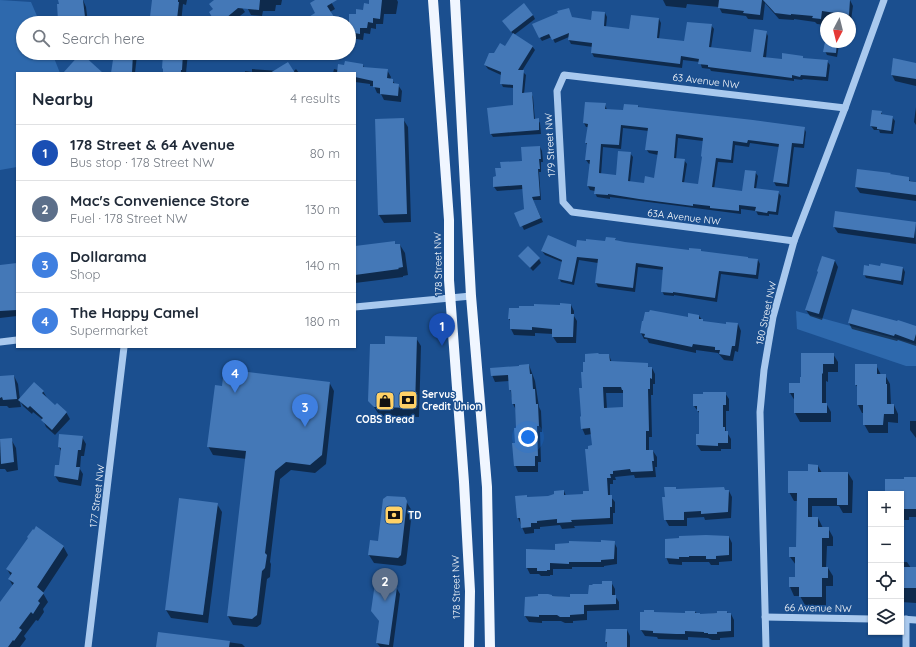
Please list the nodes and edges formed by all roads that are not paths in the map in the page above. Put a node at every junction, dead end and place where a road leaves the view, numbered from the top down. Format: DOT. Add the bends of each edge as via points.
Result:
graph roads {
  1 [pos="433,0"];
  2 [pos="455,0"];
  3 [pos="884,0"];
  4 [pos="564,75"];
  5 [pos="845,108"];
  6 [pos="572,212"];
  7 [pos="794,241"];
  8 [pos="471,296"];
  9 [pos="451,297"];
  10 [pos="356,307"];
  11 [pos="16,340"];
  12 [pos="0,342"];
  13 [pos="124,348"];
  14 [pos="765,617"];
  15 [pos="868,619"];
  16 [pos="904,619"];
  17 [pos="916,620"];
  18 [pos="88,647"];
  19 [pos="469,647"];
  20 [pos="490,647"];
  21 [pos="766,647"];
  22 [pos="906,647"];
  1 -- 9 [label="main road, 178 Street NW" via="449,220"];
  2 -- 8 [label="main road"];
  3 -- 5 [label="street, 180 Street NW"];
  4 -- 5 [label="street, 63 Avenue NW"];
  4 -- 6 [label="street, 179 Street NW" via="557,91 563,202"];
  5 -- 7 [label="street, 180 Street NW"];
  6 -- 7 [label="street, 63A Avenue NW"];
  7 -- 14 [label="street, 180 Street NW" via="774,317 764,370 760,412"];
  8 -- 9 [label="street"];
  8 -- 20 [label="main road" via="486,487"];
  9 -- 10 [label="street"];
  9 -- 19 [label="main road, 178 Street NW" via="470,591"];
  11 -- 12 [label="street"];
  13 -- 18 [label="street, 177 Street NW"];
  14 -- 15 [label="street, 66 Avenue NW"];
  14 -- 21 [label="street, 180 Street NW"];
  16 -- 17 [label="street"];
  16 -- 22 [label="street"];
}
